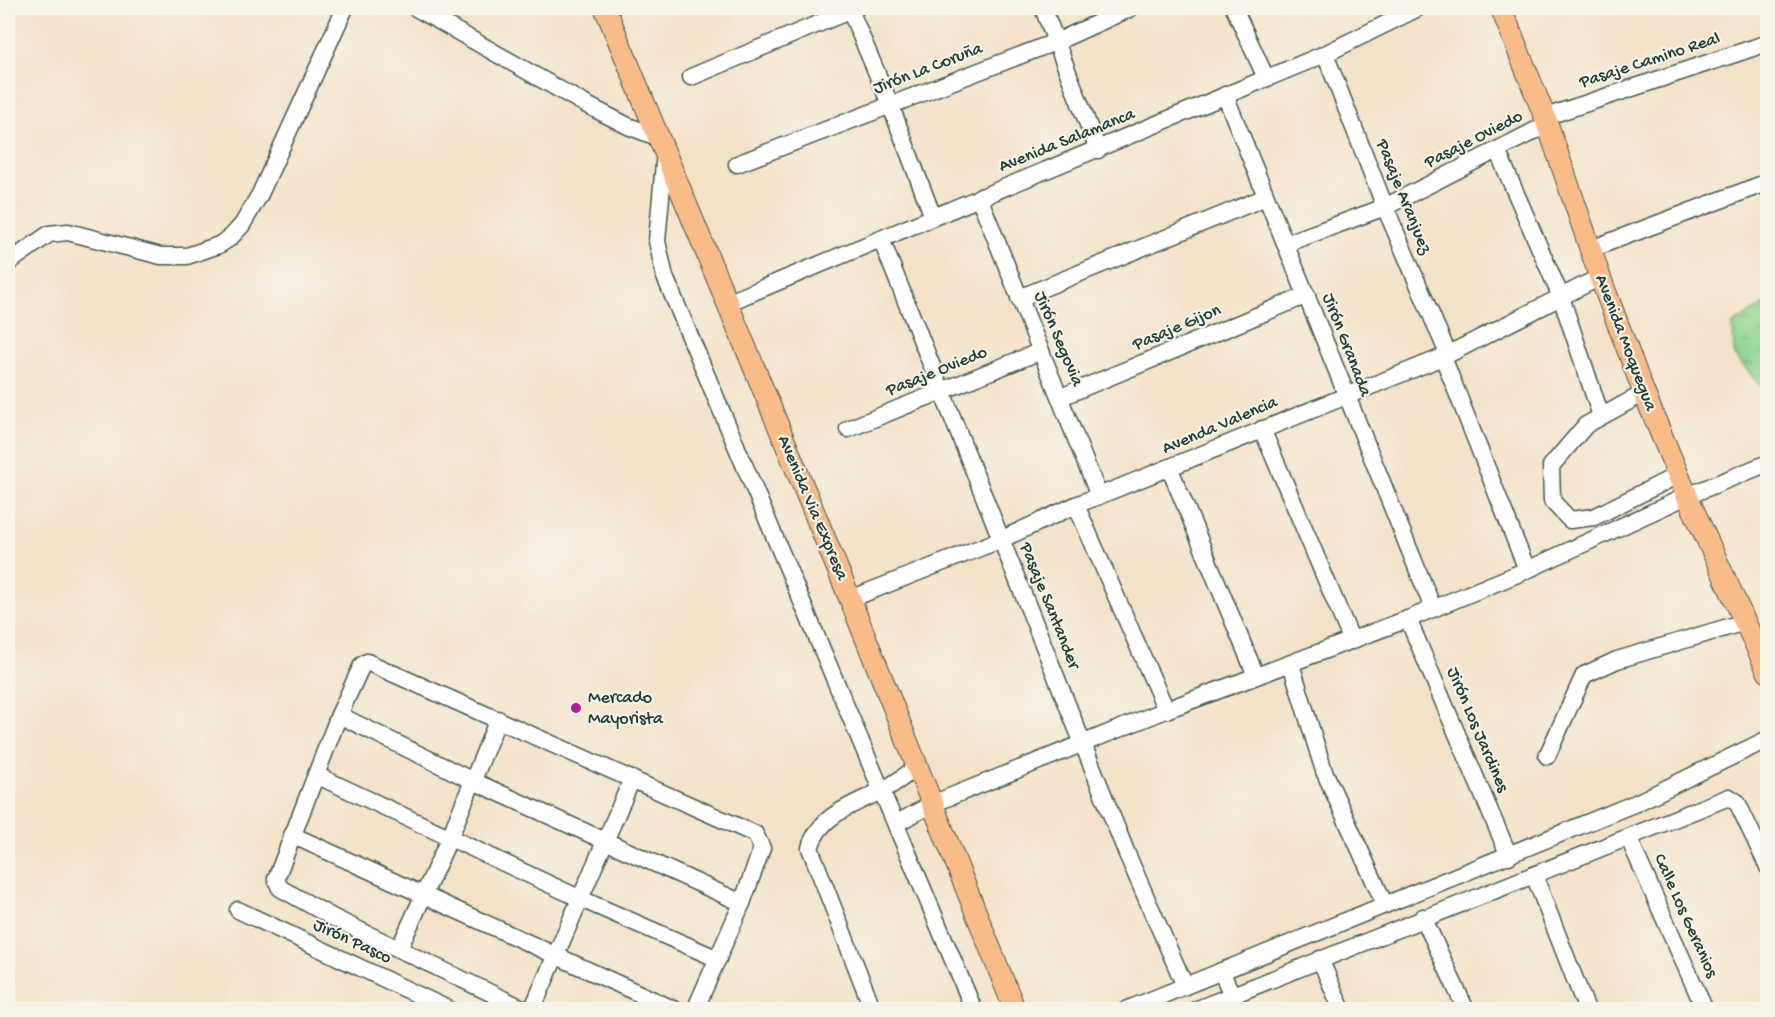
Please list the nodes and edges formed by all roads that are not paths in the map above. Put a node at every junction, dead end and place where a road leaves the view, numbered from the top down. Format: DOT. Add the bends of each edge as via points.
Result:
graph roads {
  1 [pos="345,8"];
  2 [pos="416,8"];
  3 [pos="605,8"];
  4 [pos="1043,8"];
  5 [pos="1131,8"];
  6 [pos="1234,8"];
  7 [pos="1418,8"];
  8 [pos="1501,8"];
  9 [pos="853,9"];
  10 [pos="1058,41"];
  11 [pos="1767,43"];
  12 [pos="1325,54"];
  13 [pos="692,77"];
  14 [pos="1266,78"];
  15 [pos="1225,95"];
  16 [pos="890,104"];
  17 [pos="1546,120"];
  18 [pos="663,145"];
  19 [pos="1098,150"];
  20 [pos="1497,150"];
  21 [pos="737,164"];
  22 [pos="1767,182"];
  23 [pos="979,197"];
  24 [pos="1266,197"];
  25 [pos="1385,207"];
  26 [pos="933,217"];
  27 [pos="881,239"];
  28 [pos="1285,244"];
  29 [pos="1591,249"];
  30 [pos="8,263"];
  31 [pos="1600,277"];
  32 [pos="1307,295"];
  33 [pos="1561,297"];
  34 [pos="1019,298"];
  35 [pos="727,303"];
  36 [pos="1041,351"];
  37 [pos="1445,356"];
  38 [pos="943,390"];
  39 [pos="1644,393"];
  40 [pos="1344,396"];
  41 [pos="1062,397"];
  42 [pos="1602,416"];
  43 [pos="848,429"];
  44 [pos="1262,429"];
  45 [pos="1767,463"];
  46 [pos="1170,469"];
  47 [pos="1678,475"];
  48 [pos="1099,496"];
  49 [pos="1687,496"];
  50 [pos="1076,505"];
  51 [pos="1570,520"];
  52 [pos="1000,540"];
  53 [pos="1573,549"];
  54 [pos="1527,570"];
  55 [pos="850,599"];
  56 [pos="1433,608"];
  57 [pos="1408,620"];
  58 [pos="1745,622"];
  59 [pos="1352,641"];
  60 [pos="1291,664"];
  61 [pos="1767,672"];
  62 [pos="1256,676"];
  63 [pos="1166,710"];
  64 [pos="339,715"];
  65 [pos="498,719"];
  66 [pos="1767,739"];
  67 [pos="1084,744"];
  68 [pos="1547,756"];
  69 [pos="917,767"];
  70 [pos="316,775"];
  71 [pos="632,779"];
  72 [pos="473,782"];
  73 [pos="883,790"];
  74 [pos="932,804"];
  75 [pos="897,823"];
  76 [pos="292,835"];
  77 [pos="450,837"];
  78 [pos="1629,838"];
  79 [pos="605,842"];
  80 [pos="1509,856"];
  81 [pos="1767,867"];
  82 [pos="1534,875"];
  83 [pos="424,895"];
  84 [pos="581,900"];
  85 [pos="742,903"];
  86 [pos="1385,905"];
  87 [pos="238,910"];
  88 [pos="1423,917"];
  89 [pos="399,949"];
  90 [pos="556,956"];
  91 [pos="718,959"];
  92 [pos="1320,959"];
  93 [pos="1221,971"];
  94 [pos="1185,987"];
  95 [pos="1235,1002"];
  96 [pos="1702,1003"];
  97 [pos="450,1010"];
  98 [pos="526,1010"];
  99 [pos="532,1010"];
  100 [pos="675,1010"];
  101 [pos="695,1010"];
  102 [pos="873,1010"];
  103 [pos="975,1010"];
  104 [pos="1015,1010"];
  105 [pos="1126,1010"];
  106 [pos="1195,1010"];
  107 [pos="1342,1010"];
  108 [pos="1466,1010"];
  109 [pos="1587,1010"];
  1 -- 30 [label="street" via="260,194 230,238 187,256 161,256 68,232 49,234"];
  2 -- 18 [label="street"];
  3 -- 18 [label="main road, Avenida Via Expresa"];
  4 -- 10 [label="street"];
  5 -- 10 [label="street, Jirón La Coruña"];
  6 -- 14 [label="street"];
  7 -- 12 [label="street, Avenida Salamanca"];
  8 -- 17 [label="main road, Avenida Moquegua"];
  9 -- 13 [label="street"];
  9 -- 16 [label="street"];
  10 -- 16 [label="street, Jirón La Coruña"];
  10 -- 19 [label="street"];
  11 -- 17 [label="street, Pasaje Camino Real"];
  12 -- 14 [label="street, Avenida Salamanca"];
  12 -- 25 [label="street, Pasaje Aranjuez"];
  14 -- 15 [label="street, Avenida Salamanca"];
  15 -- 19 [label="street, Avenida Salamanca"];
  15 -- 24 [label="street, Jirón Granada"];
  16 -- 21 [label="street, Jirón La Coruña"];
  16 -- 26 [label="street"];
  17 -- 20 [label="street, Pasaje Oviedo"];
  17 -- 29 [label="main road, Avenida Moquegua"];
  18 -- 35 [label="main road, Avenida Via Expresa"];
  18 -- 73 [label="street" via="657,240 665,277"];
  19 -- 23 [label="street, Avenida Salamanca"];
  20 -- 25 [label="street, Pasaje Oviedo"];
  20 -- 33 [label="street"];
  22 -- 29 [label="street"];
  23 -- 26 [label="street, Avenida Salamanca"];
  23 -- 34 [label="street, Jirón Segovia"];
  24 -- 28 [label="street, Jirón Granada"];
  24 -- 34 [label="street"];
  25 -- 28 [label="street, Pasaje Oviedo"];
  25 -- 37 [label="street, Pasaje Aranjuez"];
  26 -- 27 [label="street, Avenida Salamanca"];
  27 -- 35 [label="street, Avenida Salamanca"];
  27 -- 38 [label="street, Pasaje Santander"];
  28 -- 32 [label="street, Jirón Granada"];
  29 -- 31 [label="main road, Avenida Moquegua"];
  31 -- 33 [label="street, Avenda Valencia"];
  31 -- 39 [label="main road, Avenida Moquegua"];
  32 -- 40 [label="street, Jirón Granada"];
  32 -- 41 [label="street, Pasaje Gijon"];
  33 -- 37 [label="street, Avenda Valencia"];
  33 -- 42 [label="street"];
  34 -- 36 [label="street, Jirón Segovia"];
  35 -- 55 [label="main road, Avenida Via Expresa"];
  36 -- 38 [label="street, Pasaje Oviedo"];
  36 -- 41 [label="street, Jirón Segovia"];
  37 -- 40 [label="street, Avenda Valencia"];
  37 -- 54 [label="street, Pasaje Aranjuez"];
  38 -- 43 [label="street, Pasaje Oviedo"];
  38 -- 52 [label="street, Pasaje Santander"];
  39 -- 42 [label="street"];
  39 -- 47 [label="main road, Avenida Moquegua"];
  40 -- 44 [label="street, Avenda Valencia"];
  40 -- 56 [label="street, Jirón Granada"];
  41 -- 48 [label="street, Jirón Segovia"];
  42 -- 51 [label="street" via="1586,425 1551,466 1552,501"];
  44 -- 46 [label="street, Avenda Valencia"];
  44 -- 59 [label="street"];
  45 -- 49 [label="street"];
  46 -- 48 [label="street, Avenda Valencia"];
  46 -- 62 [label="street"];
  47 -- 49 [label="main road, Avenida Moquegua"];
  47 -- 51 [label="street" via="1594,517"];
  48 -- 50 [label="street, Avenda Valencia"];
  49 -- 53 [label="street"];
  49 -- 58 [label="main road, Avenida Moquegua"];
  50 -- 52 [label="street, Avenda Valencia"];
  50 -- 63 [label="street"];
  51 -- 53 [label="street"];
  52 -- 55 [label="street, Avenda Valencia"];
  52 -- 67 [label="street, Pasaje Santander"];
  53 -- 54 [label="street"];
  54 -- 56 [label="street"];
  55 -- 69 [label="main road, Avenida Via Expresa"];
  56 -- 57 [label="street"];
  57 -- 59 [label="street"];
  57 -- 80 [label="street, Jirón Los Jardines"];
  58 -- 61 [label="main road, Avenida Moquegua"];
  58 -- 68 [label="street" via="1617,660 1584,675"];
  59 -- 60 [label="street"];
  60 -- 62 [label="street"];
  60 -- 86 [label="street" via="1324,771"];
  62 -- 63 [label="street"];
  63 -- 67 [label="street"];
  64 -- 65 [label="street" via="362,665 367,662"];
  64 -- 70 [label="street"];
  64 -- 72 [label="street"];
  65 -- 71 [label="street"];
  65 -- 72 [label="street"];
  66 -- 80 [label="street" via="1636,803"];
  67 -- 74 [label="street"];
  67 -- 94 [label="street, Pasaje Santander"];
  69 -- 73 [label="street"];
  69 -- 74 [label="main road, Avenida Via Expresa"];
  70 -- 76 [label="street"];
  70 -- 77 [label="street"];
  71 -- 79 [label="street"];
  71 -- 85 [label="street" via="755,834 762,848"];
  72 -- 77 [label="street"];
  72 -- 79 [label="street"];
  73 -- 75 [label="street"];
  73 -- 102 [label="street" via="827,819 814,835 810,849"];
  74 -- 75 [label="street"];
  74 -- 104 [label="main road, Avenida Via Expresa"];
  75 -- 103 [label="street"];
  76 -- 83 [label="street"];
  76 -- 89 [label="street" via="276,879 279,888"];
  77 -- 83 [label="street"];
  77 -- 84 [label="street"];
  78 -- 81 [label="street" via="1729,797 1737,802"];
  78 -- 82 [label="street"];
  78 -- 96 [label="street, Calle Los Geranios"];
  79 -- 84 [label="street"];
  79 -- 85 [label="street"];
  80 -- 86 [label="street"];
  82 -- 88 [label="street"];
  82 -- 109 [label="street"];
  83 -- 89 [label="street"];
  83 -- 90 [label="street"];
  84 -- 90 [label="street"];
  84 -- 91 [label="street"];
  85 -- 91 [label="street"];
  86 -- 93 [label="street"];
  87 -- 97 [label="street, Jirón Pasco"];
  88 -- 92 [label="street"];
  88 -- 108 [label="street"];
  89 -- 98 [label="street"];
  90 -- 99 [label="street"];
  90 -- 100 [label="street"];
  91 -- 101 [label="street"];
  92 -- 95 [label="street" via="1262,982"];
  92 -- 107 [label="street"];
  93 -- 94 [label="street"];
  93 -- 95 [label="street"];
  94 -- 105 [label="street"];
  95 -- 106 [label="street"];
}
